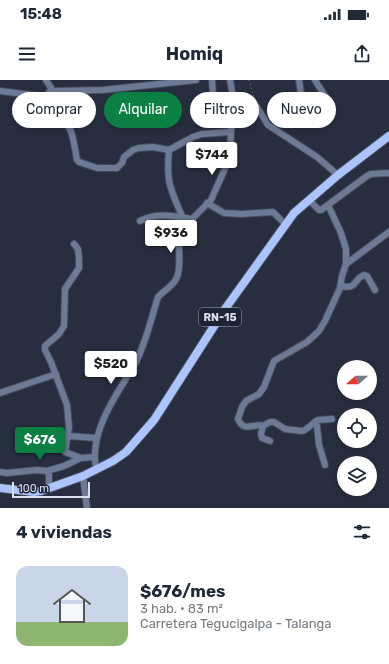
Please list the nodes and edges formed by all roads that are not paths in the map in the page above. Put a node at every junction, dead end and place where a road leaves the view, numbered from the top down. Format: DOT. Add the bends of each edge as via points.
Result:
graph roads {
  1 [pos="46,80"];
  2 [pos="196,80"];
  3 [pos="212,80"];
  4 [pos="230,80"];
  5 [pos="299,80"];
  6 [pos="315,80"];
  7 [pos="0,91"];
  8 [pos="53,91"];
  9 [pos="12,92"];
  10 [pos="49,92"];
  11 [pos="212,92"];
  12 [pos="232,92"];
  13 [pos="301,92"];
  14 [pos="322,92"];
  15 [pos="259,110"];
  16 [pos="69,128"];
  17 [pos="230,128"];
  18 [pos="230,132"];
  19 [pos="389,136"];
  20 [pos="169,150"];
  21 [pos="389,173"];
  22 [pos="338,175"];
  23 [pos="309,200"];
  24 [pos="207,203"];
  25 [pos="328,205"];
  26 [pos="182,216"];
  27 [pos="192,218"];
  28 [pos="140,221"];
  29 [pos="285,224"];
  30 [pos="389,232"];
  31 [pos="74,244"];
  32 [pos="346,264"];
  33 [pos="341,286"];
  34 [pos="375,290"];
  35 [pos="56,374"];
  36 [pos="0,393"];
  37 [pos="332,419"];
  38 [pos="315,422"];
  39 [pos="263,426"];
  40 [pos="68,436"];
  41 [pos="97,438"];
  42 [pos="270,441"];
  43 [pos="94,457"];
  44 [pos="81,458"];
  45 [pos="325,465"];
  46 [pos="96,468"];
  47 [pos="47,471"];
  48 [pos="0,472"];
  49 [pos="83,476"];
  50 [pos="49,487"];
  51 [pos="0,488"];
  52 [pos="87,508"];
  1 -- 8 [label="street"];
  2 -- 8 [label="street" via="103,90"];
  3 -- 11 [label="street"];
  4 -- 12 [label="street"];
  5 -- 13 [label="street"];
  6 -- 14 [label="street"];
  7 -- 9 [label="street"];
  8 -- 10 [label="street"];
  15 -- 22 [label="street" via="268,125 317,157"];
  16 -- 20 [label="street" via="77,160 97,168 117,168 124,157 139,148"];
  17 -- 18 [label="street"];
  18 -- 20 [label="street" via="202,134"];
  18 -- 24 [label="street" via="227,164 211,200"];
  19 -- 22 [label="main road, RN-15"];
  20 -- 26 [label="street" via="168,178"];
  21 -- 25 [label="street" via="367,176"];
  22 -- 23 [label="main road, RN-15"];
  23 -- 25 [label="street" via="319,210"];
  23 -- 29 [label="main road, RN-15"];
  24 -- 27 [label="street"];
  24 -- 29 [label="street" via="224,212 273,212"];
  25 -- 32 [label="street" via="344,240"];
  26 -- 27 [label="street"];
  26 -- 28 [label="street" via="152,216"];
  27 -- 41 [label="street" via="182,230 180,237 177,277 158,297 141,353 112,402"];
  29 -- 46 [label="main road, RN-15" via="225,309 154,420 126,452"];
  30 -- 32 [label="street"];
  31 -- 35 [label="street" via="78,249 79,268 65,289 64,326 45,346"];
  32 -- 33 [label="street"];
  33 -- 34 [label="street" via="349,288 364,275"];
  33 -- 39 [label="street" via="319,331 308,342 274,361 264,387 242,407 238,418 242,425"];
  35 -- 36 [label="street"];
  35 -- 40 [label="street" via="67,405"];
  37 -- 38 [label="street"];
  38 -- 39 [label="street" via="302,431 285,429 274,422"];
  38 -- 45 [label="street" via="318,426 319,445"];
  39 -- 42 [label="street" via="262,438"];
  40 -- 41 [label="street"];
  40 -- 44 [label="street" via="65,452"];
  41 -- 43 [label="street"];
  43 -- 44 [label="street"];
  43 -- 46 [label="street"];
  44 -- 47 [label="street"];
  46 -- 49 [label="main road, RN-15"];
  47 -- 48 [label="street"];
  47 -- 50 [label="street"];
  49 -- 50 [label="main road, RN-15"];
  49 -- 52 [label="street"];
  50 -- 51 [label="main road, RN-15" via="34,492"];
}
